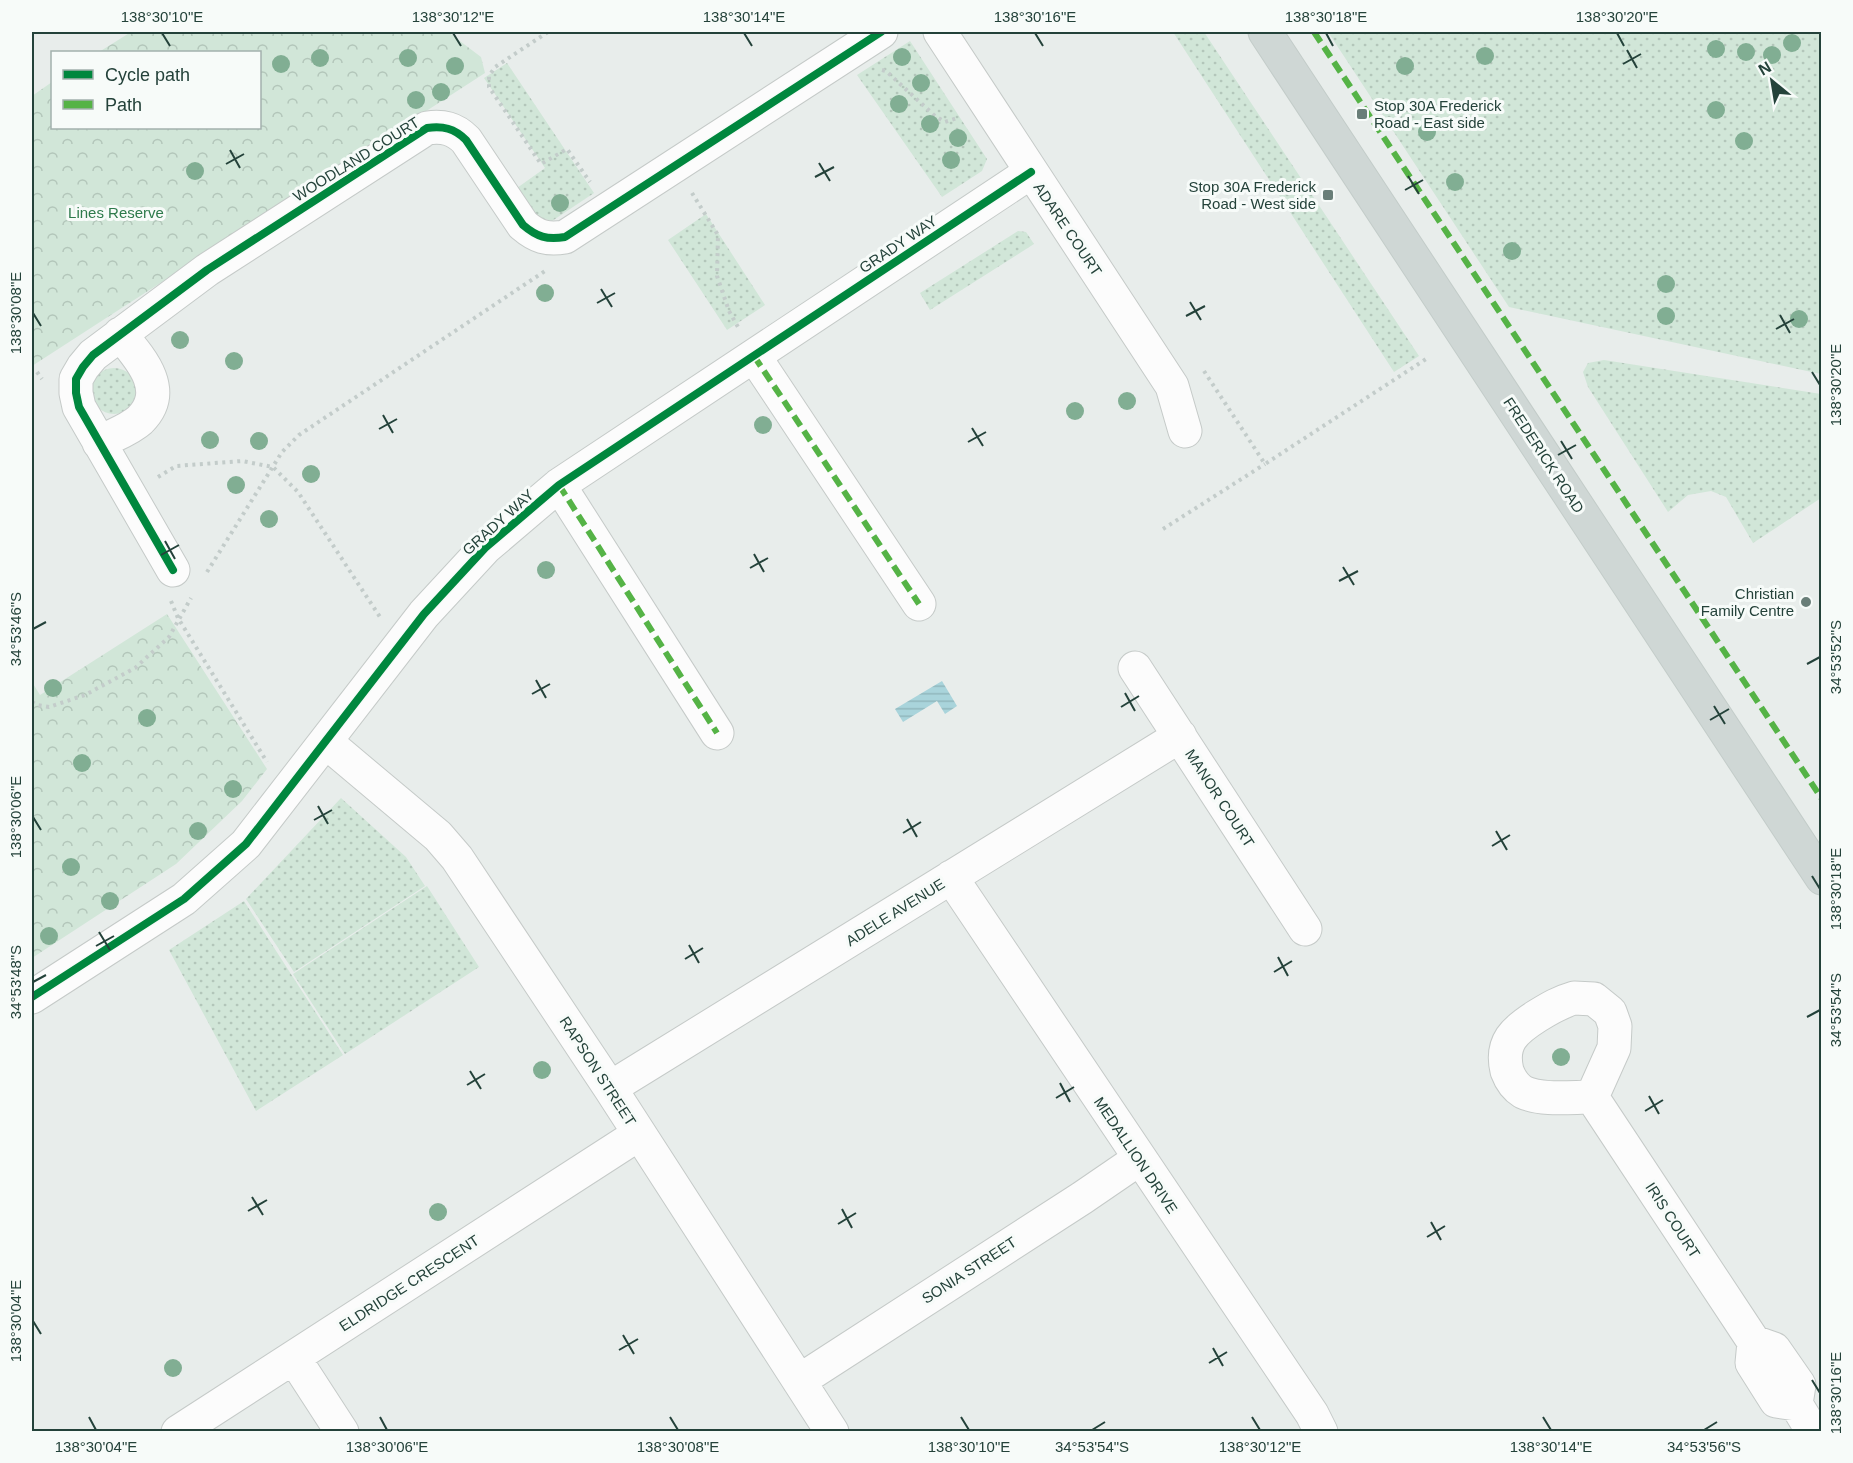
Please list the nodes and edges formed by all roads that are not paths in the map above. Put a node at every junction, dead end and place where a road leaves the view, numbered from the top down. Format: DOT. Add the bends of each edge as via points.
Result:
graph roads {
  1 [pos="881,32"];
  2 [pos="940,32"];
  3 [pos="1265,32"];
  4 [pos="1031,172"];
  5 [pos="120,334"];
  6 [pos="754,356"];
  7 [pos="1185,431"];
  8 [pos="99,443"];
  9 [pos="559,485"];
  10 [pos="191,579"];
  11 [pos="919,604"];
  12 [pos="1135,668"];
  13 [pos="717,733"];
  14 [pos="1180,736"];
  15 [pos="326,742"];
  16 [pos="951,878"];
  17 [pos="1821,878"];
  18 [pos="1305,928"];
  19 [pos="32,998"];
  20 [pos="610,1088"];
  21 [pos="1592,1097"];
  22 [pos="639,1134"];
  23 [pos="1139,1159"];
  24 [pos="294,1358"];
  25 [pos="799,1381"];
  26 [pos="178,1431"];
  27 [pos="342,1431"];
  28 [pos="832,1431"];
  29 [pos="1321,1431"];
  30 [pos="1813,1431"];
  1 -- 5 [label="street, WOODLAND COURT" via="565,237 543,238 532,233 457,131 441,126 427,128 207,270"];
  2 -- 4 [label="street, ADARE COURT"];
  3 -- 17 [label="main road, FREDERICK ROAD"];
  4 -- 6 [label="street, GRADY WAY"];
  4 -- 7 [label="street, ADARE COURT" via="1172,386"];
  5 -- 8 [label="street, WOODLAND COURT" via="93,355 76,379 79,407"];
  5 -- 8 [label="street" via="147,369 154,388 150,406 139,420"];
  6 -- 9 [label="street, GRADY WAY"];
  6 -- 11 [label="street"];
  8 -- 10 [label="street, WOODLAND COURT" via="129,496"];
  9 -- 13 [label="street"];
  9 -- 15 [label="street, GRADY WAY" via="485,548 424,614"];
  12 -- 14 [label="street, MANOR COURT"];
  14 -- 16 [label="street, ADELE AVENUE"];
  14 -- 18 [label="street, MANOR COURT"];
  15 -- 19 [label="street, GRADY WAY" via="246,844 184,898"];
  15 -- 20 [label="street, RAPSON STREET" via="438,836 457,858"];
  16 -- 20 [label="street, ADELE AVENUE"];
  16 -- 23 [label="street, MEDALLION DRIVE"];
  20 -- 22 [label="street, RAPSON STREET"];
  21 -- 30 [label="street, IRIS COURT" via="1754,1342 1774,1349 1799,1385 1796,1404"];
  22 -- 24 [label="street, ELDRIDGE CRESCENT"];
  22 -- 25 [label="street, RAPSON STREET"];
  23 -- 25 [label="street, SONIA STREET"];
  23 -- 29 [label="street, MEDALLION DRIVE"];
  24 -- 26 [label="street, ELDRIDGE CRESCENT"];
  24 -- 27 [label="street"];
  25 -- 28 [label="street, RAPSON STREET"];
}
